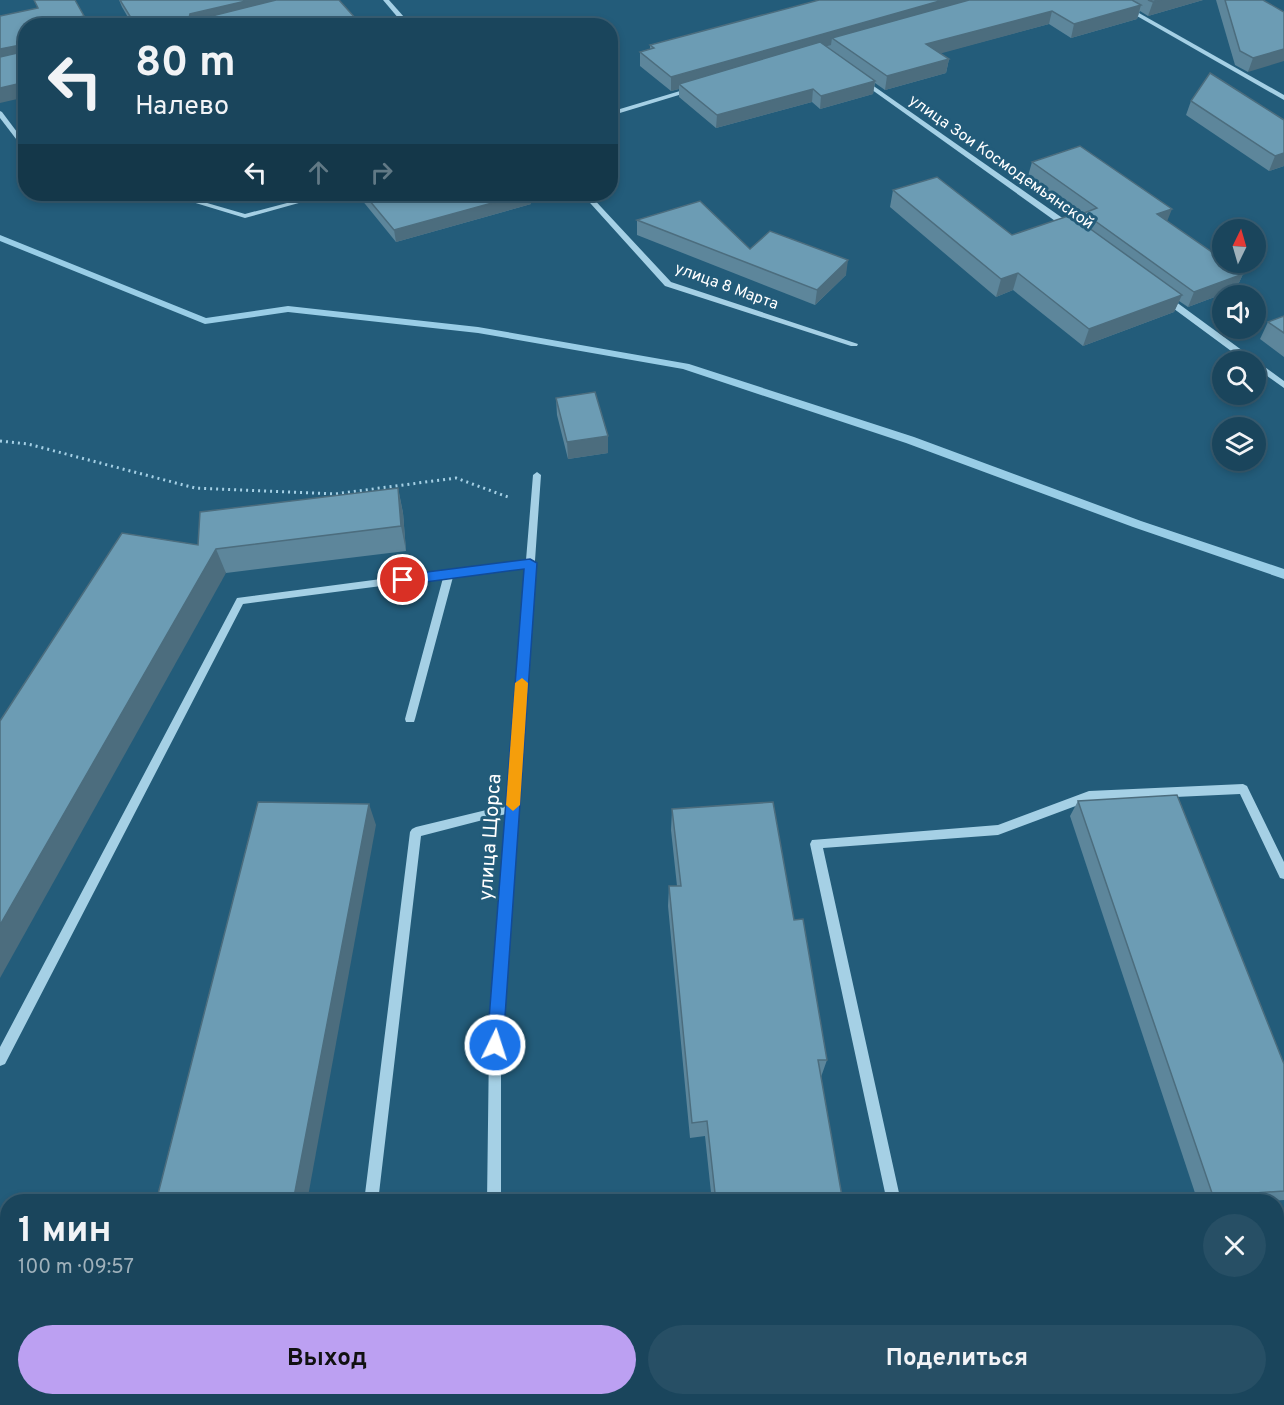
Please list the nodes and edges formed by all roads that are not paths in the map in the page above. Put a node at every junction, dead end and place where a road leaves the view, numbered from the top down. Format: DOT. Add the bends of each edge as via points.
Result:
graph roads {
  1 [pos="386,0"];
  2 [pos="1112,0"];
  3 [pos="402,18"];
  4 [pos="858,78"];
  5 [pos="699,87"];
  6 [pos="1284,98"];
  7 [pos="0,112"];
  8 [pos="618,112"];
  9 [pos="18,138"];
  10 [pos="194,201"];
  11 [pos="301,201"];
  12 [pos="592,201"];
  13 [pos="1080,235"];
  14 [pos="1156,291"];
  15 [pos="854,344"];
  16 [pos="1238,351"];
  17 [pos="1266,372"];
  18 [pos="1284,385"];
  19 [pos="537,475"];
  20 [pos="530,563"];
  21 [pos="449,574"];
  22 [pos="410,719"];
  23 [pos="513,808"];
  24 [pos="1284,874"];
  25 [pos="0,1060"];
  26 [pos="372,1194"];
  27 [pos="494,1194"];
  28 [pos="892,1194"];
  1 -- 3 [label="street"];
  2 -- 6 [label="street"];
  4 -- 13 [label="street, улица Зои Космодемьянской"];
  5 -- 8 [label="street"];
  7 -- 9 [label="street"];
  10 -- 11 [label="street" via="245,216"];
  12 -- 15 [label="street, улица 8 Марта" via="668,284"];
  14 -- 16 [label="street"];
  17 -- 18 [label="street"];
  19 -- 20 [label="street, улица Щорса"];
  20 -- 21 [label="street"];
  20 -- 23 [label="street, улица Щорса"];
  21 -- 22 [label="street"];
  21 -- 25 [label="street" via="240,601"];
  23 -- 26 [label="street" via="416,832"];
  23 -- 27 [label="street, улица Щорса" via="495,1045"];
  24 -- 28 [label="street" via="1243,789 1089,796 998,830 816,843"];
}
